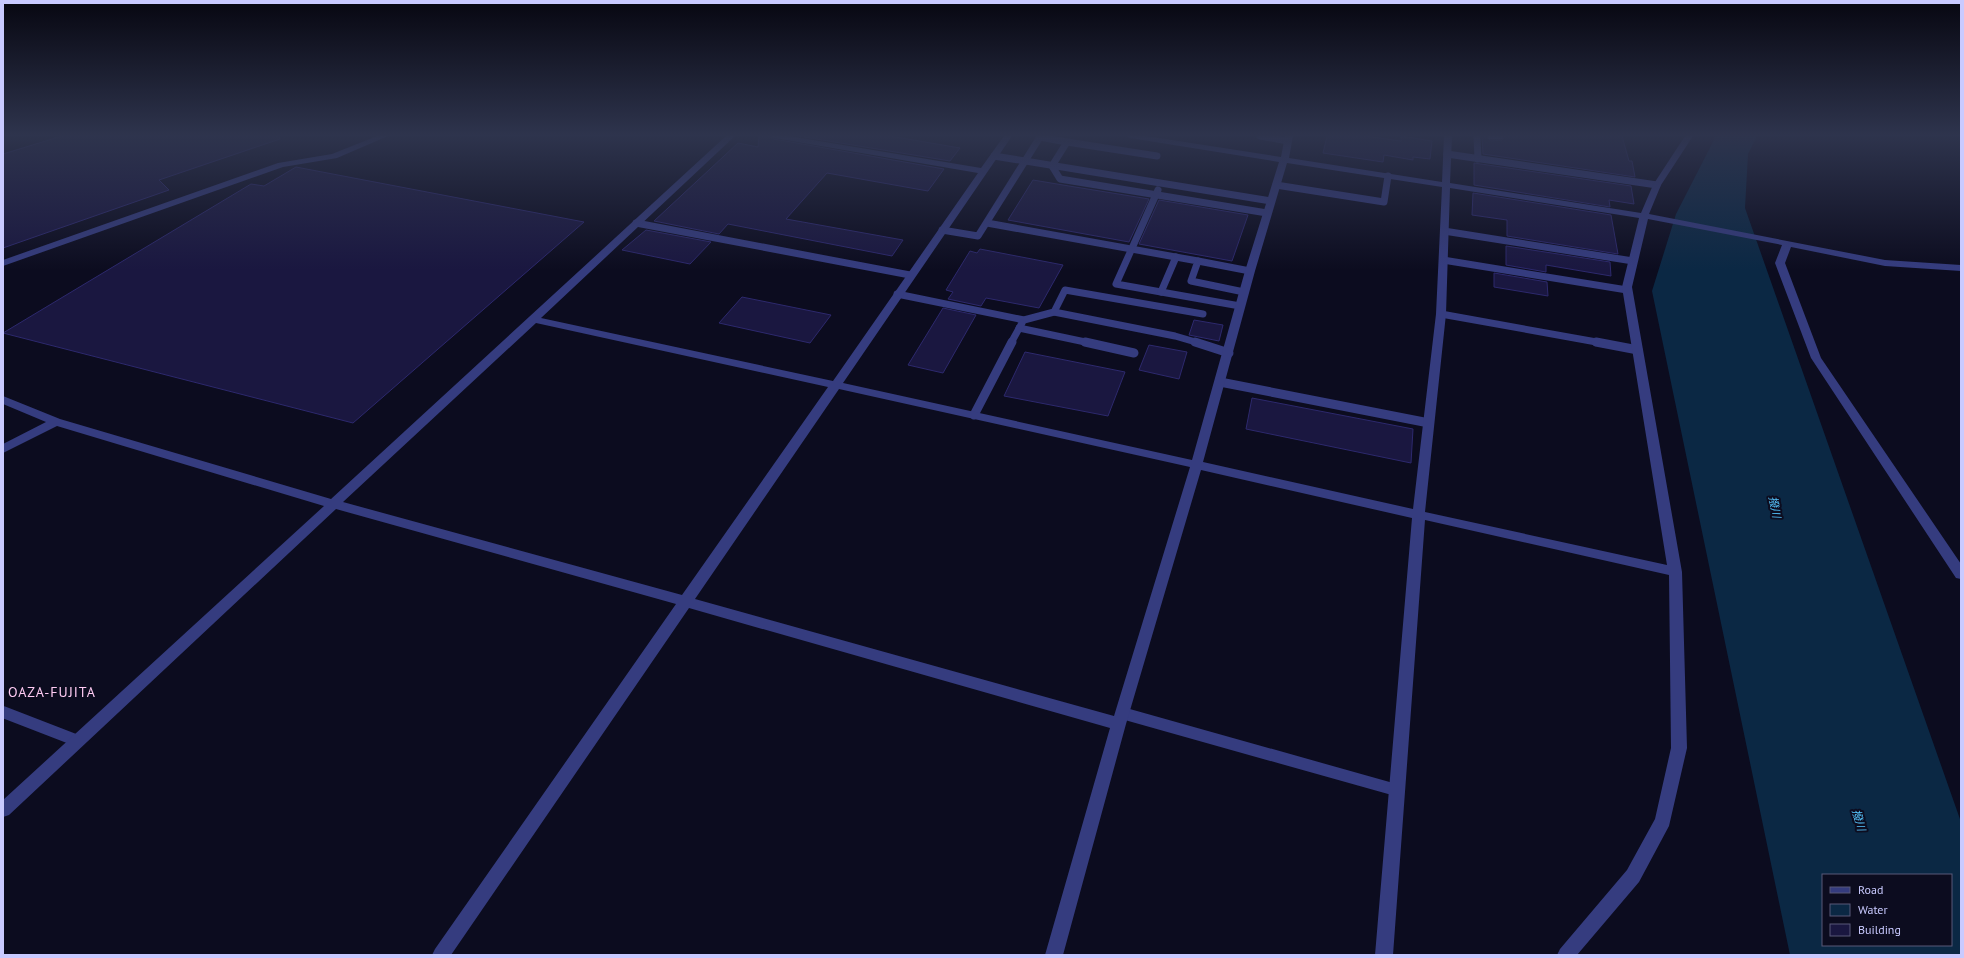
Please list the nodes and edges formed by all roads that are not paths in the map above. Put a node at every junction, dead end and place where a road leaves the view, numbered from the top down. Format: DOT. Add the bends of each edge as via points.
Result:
graph roads {
  1 [pos="236,181"];
  2 [pos="683,181"];
  3 [pos="977,181"];
  4 [pos="1013,181"];
  5 [pos="1070,181"];
  6 [pos="1140,181"];
  7 [pos="1277,181"];
  8 [pos="1387,181"];
  9 [pos="1418,181"];
  10 [pos="1446,181"];
  11 [pos="1627,181"];
  12 [pos="1660,181"];
  13 [pos="1160,184"];
  14 [pos="1276,185"];
  15 [pos="1446,185"];
  16 [pos="1657,185"];
  17 [pos="1155,195"];
  18 [pos="1271,201"];
  19 [pos="1267,213"];
  20 [pos="1644,216"];
  21 [pos="987,223"];
  22 [pos="636,224"];
  23 [pos="942,230"];
  24 [pos="1444,231"];
  25 [pos="1787,244"];
  26 [pos="1132,248"];
  27 [pos="1176,257"];
  28 [pos="1443,260"];
  29 [pos="1198,261"];
  30 [pos="1633,261"];
  31 [pos="3,263"];
  32 [pos="1961,268"];
  33 [pos="1250,271"];
  34 [pos="910,275"];
  35 [pos="1627,290"];
  36 [pos="1161,292"];
  37 [pos="1244,292"];
  38 [pos="897,294"];
  39 [pos="1240,306"];
  40 [pos="1054,312"];
  41 [pos="1203,314"];
  42 [pos="1441,314"];
  43 [pos="533,319"];
  44 [pos="1024,320"];
  45 [pos="1019,328"];
  46 [pos="1638,350"];
  47 [pos="1134,353"];
  48 [pos="1229,353"];
  49 [pos="1220,382"];
  50 [pos="836,386"];
  51 [pos="3,400"];
  52 [pos="974,415"];
  53 [pos="56,422"];
  54 [pos="1429,423"];
  55 [pos="3,449"];
  56 [pos="1197,464"];
  57 [pos="333,504"];
  58 [pos="1419,513"];
  59 [pos="1675,572"];
  60 [pos="1961,574"];
  61 [pos="684,601"];
  62 [pos="3,712"];
  63 [pos="1120,719"];
  64 [pos="78,741"];
  65 [pos="1396,790"];
  66 [pos="3,810"];
  67 [pos="443,954"];
  68 [pos="1054,955"];
  69 [pos="1384,955"];
  70 [pos="1566,955"];
  1 -- 31 [label="street"];
  2 -- 22 [label="street"];
  3 -- 23 [label="street"];
  4 -- 21 [label="lane"];
  5 -- 17 [label="lane"];
  6 -- 13 [label="lane"];
  7 -- 14 [label="street"];
  8 -- 14 [label="lane" via="1384,202"];
  9 -- 15 [label="street"];
  10 -- 15 [label="street"];
  11 -- 16 [label="lane"];
  12 -- 16 [label="street"];
  13 -- 17 [label="lane"];
  13 -- 18 [label="lane"];
  14 -- 18 [label="street"];
  15 -- 20 [label="street"];
  15 -- 24 [label="street"];
  16 -- 20 [label="street"];
  17 -- 19 [label="lane"];
  17 -- 26 [label="lane"];
  18 -- 19 [label="street"];
  19 -- 33 [label="street"];
  20 -- 25 [label="street"];
  20 -- 30 [label="street"];
  21 -- 23 [label="lane" via="978,236"];
  21 -- 26 [label="lane"];
  22 -- 34 [label="lane"];
  22 -- 43 [label="street"];
  23 -- 34 [label="street"];
  24 -- 28 [label="street"];
  24 -- 30 [label="lane"];
  25 -- 32 [label="street" via="1885,263"];
  25 -- 60 [label="street" via="1780,263 1816,358"];
  26 -- 27 [label="lane"];
  26 -- 36 [label="lane" via="1116,284"];
  27 -- 29 [label="lane"];
  27 -- 36 [label="lane"];
  28 -- 35 [label="lane"];
  28 -- 42 [label="street"];
  29 -- 33 [label="lane"];
  29 -- 37 [label="lane" via="1191,281"];
  30 -- 35 [label="street"];
  33 -- 37 [label="street"];
  34 -- 38 [label="street"];
  35 -- 46 [label="street"];
  36 -- 39 [label="lane"];
  37 -- 39 [label="street"];
  38 -- 44 [label="lane"];
  38 -- 50 [label="street"];
  39 -- 48 [label="street"];
  40 -- 41 [label="lane" via="1065,290"];
  40 -- 44 [label="lane"];
  40 -- 48 [label="lane" via="1175,336"];
  42 -- 46 [label="lane"];
  42 -- 54 [label="street"];
  43 -- 50 [label="street"];
  43 -- 57 [label="street"];
  44 -- 45 [label="lane"];
  45 -- 47 [label="lane"];
  45 -- 52 [label="lane"];
  46 -- 59 [label="street"];
  48 -- 49 [label="street"];
  49 -- 54 [label="lane"];
  49 -- 56 [label="street"];
  50 -- 52 [label="street"];
  50 -- 61 [label="street"];
  51 -- 53 [label="street"];
  52 -- 56 [label="street"];
  53 -- 55 [label="street"];
  53 -- 57 [label="street"];
  54 -- 58 [label="street"];
  56 -- 58 [label="street"];
  56 -- 63 [label="street"];
  57 -- 61 [label="street"];
  57 -- 64 [label="street"];
  58 -- 59 [label="street"];
  58 -- 65 [label="street"];
  59 -- 70 [label="street" via="1679,748 1663,821 1633,876"];
  61 -- 63 [label="street"];
  61 -- 67 [label="street"];
  62 -- 64 [label="lane"];
  63 -- 65 [label="lane"];
  63 -- 68 [label="street"];
  64 -- 66 [label="street"];
  65 -- 69 [label="street"];
}
